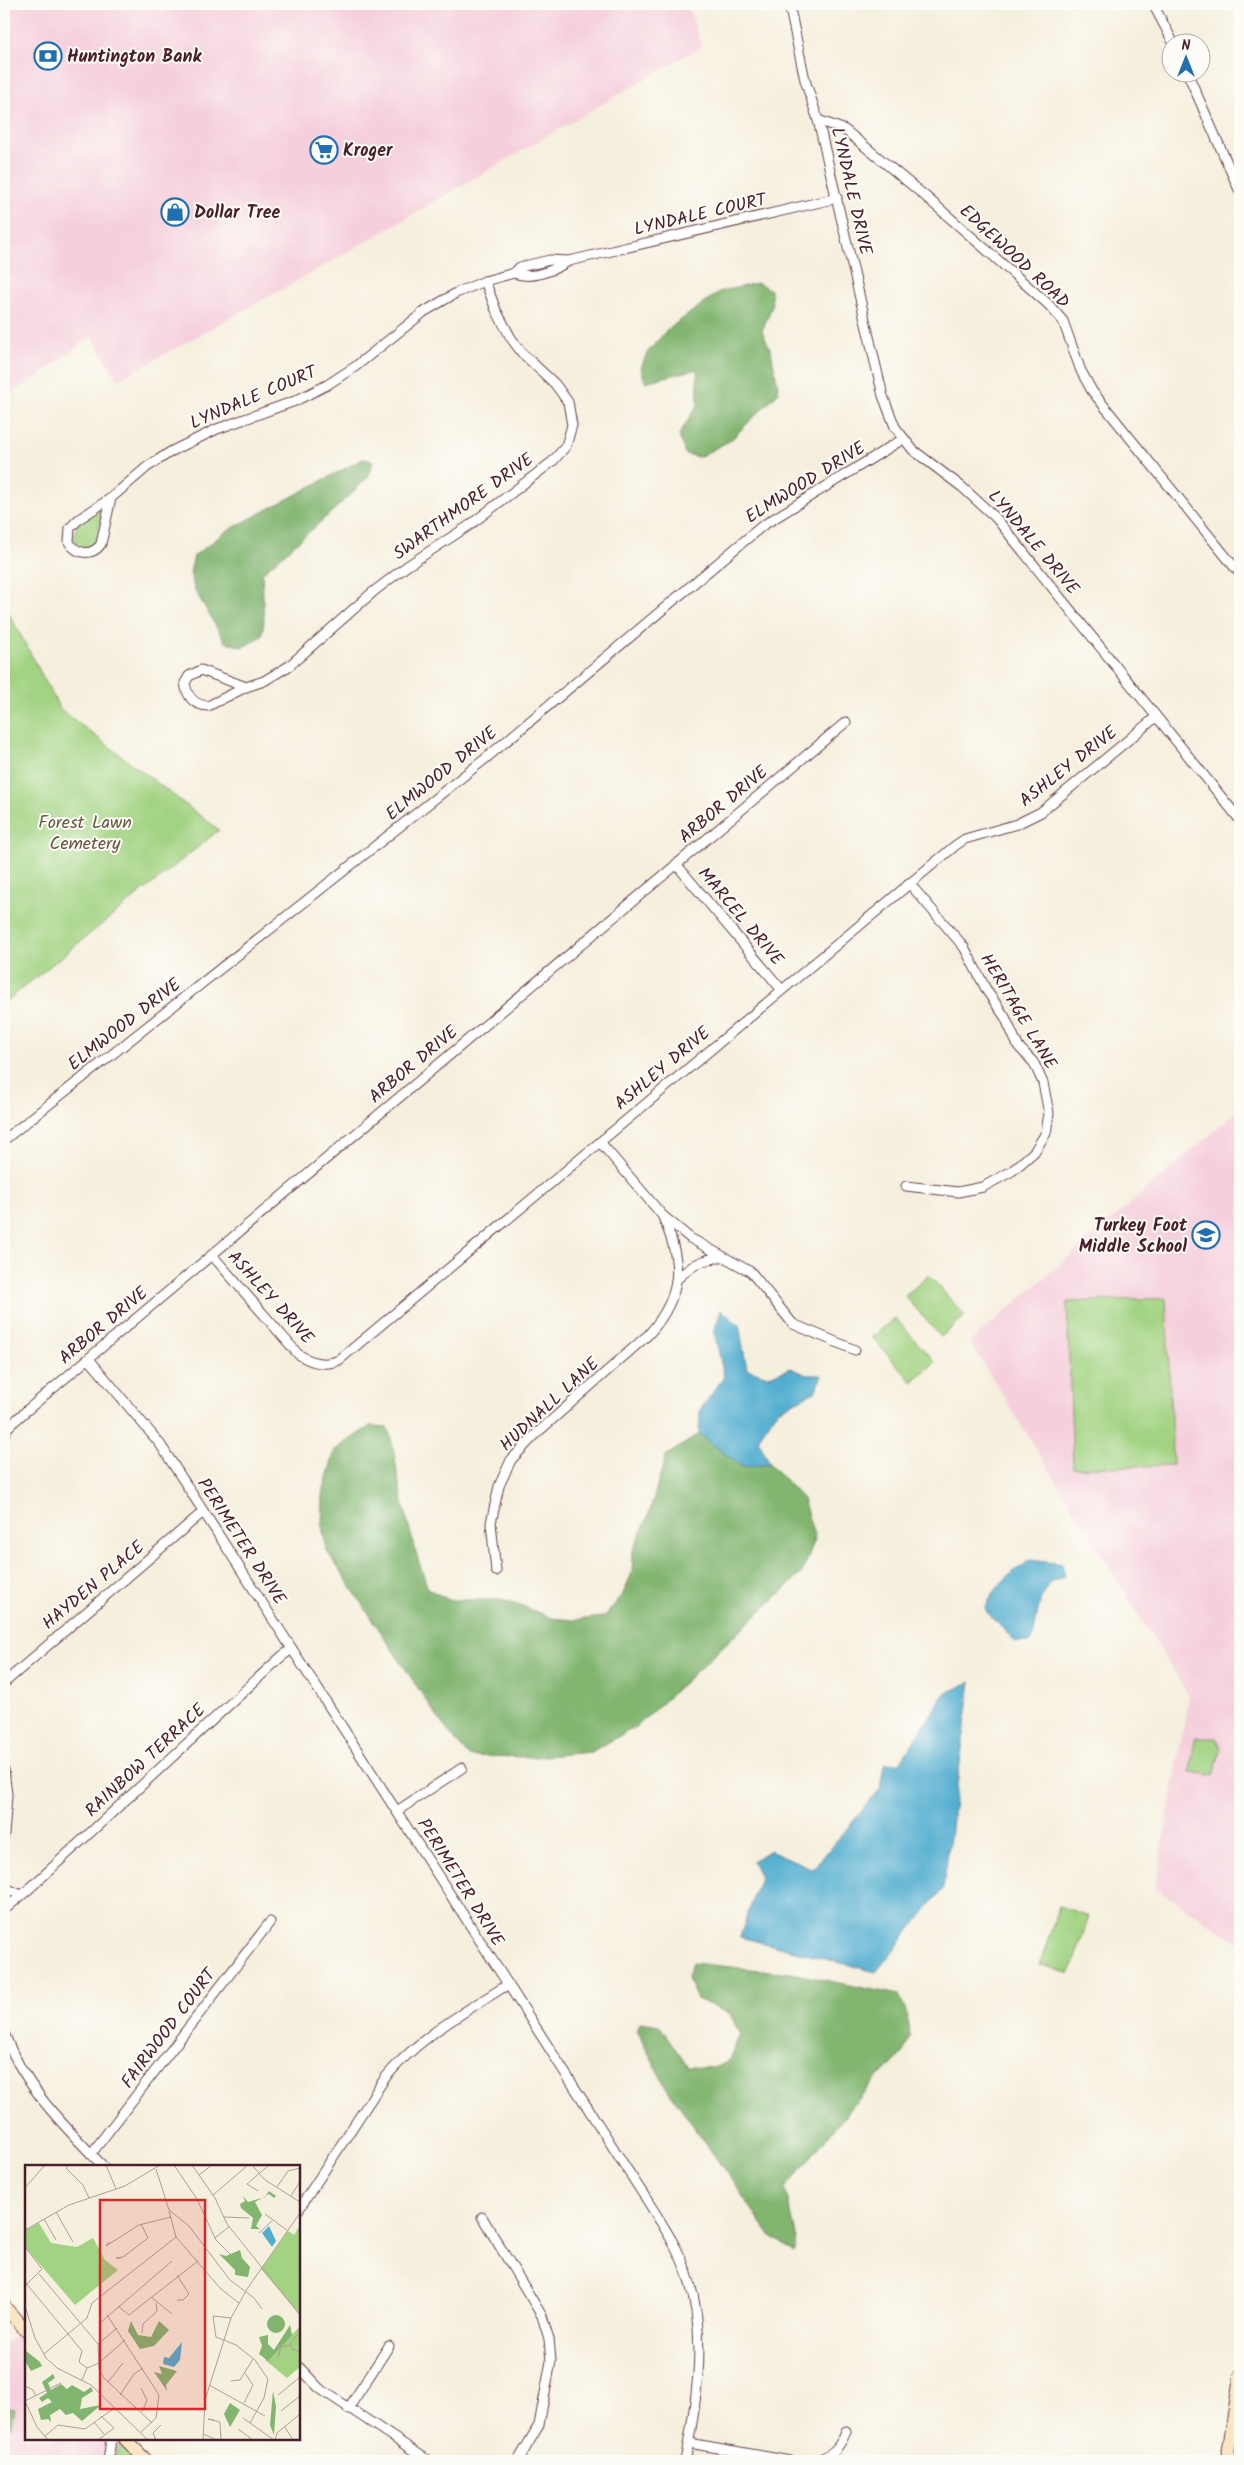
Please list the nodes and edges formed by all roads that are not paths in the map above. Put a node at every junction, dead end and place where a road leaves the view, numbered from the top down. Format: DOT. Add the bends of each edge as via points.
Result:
graph roads {
  1 [pos="789,4"];
  2 [pos="1153,4"];
  3 [pos="1168,32"];
  4 [pos="1191,82"];
  5 [pos="818,120"];
  6 [pos="1240,192"];
  7 [pos="837,198"];
  8 [pos="485,281"];
  9 [pos="903,439"];
  10 [pos="110,498"];
  11 [pos="1240,574"];
  12 [pos="246,687"];
  13 [pos="1156,717"];
  14 [pos="846,722"];
  15 [pos="1240,820"];
  16 [pos="676,864"];
  17 [pos="909,883"];
  18 [pos="781,989"];
  19 [pos="4,1140"];
  20 [pos="600,1142"];
  21 [pos="906,1186"];
  22 [pos="662,1215"];
  23 [pos="212,1255"];
  24 [pos="722,1257"];
  25 [pos="676,1280"];
  26 [pos="855,1350"];
  27 [pos="89,1358"];
  28 [pos="4,1435"];
  29 [pos="203,1512"];
  30 [pos="496,1571"];
  31 [pos="292,1649"];
  32 [pos="4,1682"];
  33 [pos="462,1768"];
  34 [pos="4,1770"];
  35 [pos="397,1811"];
  36 [pos="4,1835"];
  37 [pos="4,1886"];
  38 [pos="21,1895"];
  39 [pos="4,1910"];
  40 [pos="270,1922"];
  41 [pos="507,1985"];
  42 [pos="4,2033"];
  43 [pos="91,2154"];
  44 [pos="102,2165"];
  45 [pos="300,2207"];
  46 [pos="482,2217"];
  47 [pos="4,2306"];
  48 [pos="25,2329"];
  49 [pos="389,2346"];
  50 [pos="300,2368"];
  51 [pos="1240,2376"];
  52 [pos="348,2409"];
  53 [pos="846,2431"];
  54 [pos="111,2440"];
  55 [pos="126,2440"];
  56 [pos="689,2443"];
  57 [pos="108,2461"];
  58 [pos="147,2461"];
  59 [pos="430,2461"];
  60 [pos="518,2461"];
  61 [pos="686,2461"];
  62 [pos="790,2461"];
  63 [pos="815,2461"];
  64 [pos="1227,2461"];
  1 -- 5 [label="street" via="805,80"];
  2 -- 3 [label="street"];
  4 -- 6 [label="street"];
  5 -- 7 [label="street, LYNDALE DRIVE"];
  5 -- 11 [label="street, EDGEWOOD ROAD" via="845,130 1048,304 1063,321 1081,371 1092,391"];
  7 -- 8 [label="street, LYNDALE COURT" via="570,261 535,263"];
  7 -- 9 [label="street, LYNDALE DRIVE" via="883,396"];
  8 -- 10 [label="street, LYNDALE COURT" via="424,312 356,366 327,384 272,411 197,437 147,467"];
  8 -- 12 [label="street, SWARTHMORE DRIVE" via="511,338 568,402 572,426 566,446 553,461 470,525 373,592 289,666 264,681"];
  9 -- 13 [label="street, LYNDALE DRIVE" via="928,464 982,504"];
  9 -- 19 [label="street, ELMWOOD DRIVE" via="762,526 485,759"];
  10 -- 10 [label="street, LYNDALE COURT" via="95,506 70,528 69,542 76,550 87,553 101,544"];
  12 -- 12 [label="street, SWARTHMORE DRIVE" via="201,670 189,676 185,683 191,700 208,706"];
  13 -- 15 [label="street, LYNDALE DRIVE"];
  13 -- 17 [label="street, ASHLEY DRIVE" via="1041,812 1017,824 965,839"];
  14 -- 16 [label="street, ARBOR DRIVE"];
  16 -- 18 [label="street, MARCEL DRIVE"];
  16 -- 23 [label="street, ARBOR DRIVE"];
  17 -- 18 [label="street, ASHLEY DRIVE"];
  17 -- 21 [label="street, HERITAGE LANE" via="964,947 1018,1046 1034,1064 1043,1083 1049,1113 1046,1133 1034,1152 1012,1171 983,1187 958,1192"];
  18 -- 20 [label="street, ASHLEY DRIVE"];
  20 -- 22 [label="street, HUDNALL LANE"];
  20 -- 23 [label="street, ASHLEY DRIVE" via="332,1364 315,1363 298,1354"];
  22 -- 24 [label="street, HUDNALL LANE" via="690,1238"];
  22 -- 25 [label="street, HUDNALL LANE" via="677,1253"];
  23 -- 27 [label="street, ARBOR DRIVE"];
  24 -- 25 [label="street" via="697,1262"];
  24 -- 26 [label="street, HUDNALL LANE" via="757,1278 793,1324"];
  25 -- 30 [label="street, HUDNALL LANE" via="661,1320 649,1334 511,1460 499,1486 491,1523"];
  27 -- 28 [label="street, ARBOR DRIVE" via="6,1429"];
  27 -- 29 [label="street, PERIMETER DRIVE" via="160,1444"];
  29 -- 31 [label="street, PERIMETER DRIVE"];
  29 -- 32 [label="street, HAYDEN PLACE"];
  31 -- 35 [label="street, PERIMETER DRIVE"];
  31 -- 38 [label="street, RAINBOW TERRACE"];
  33 -- 35 [label="street"];
  34 -- 36 [label="street" via="7,1795"];
  35 -- 41 [label="street, PERIMETER DRIVE"];
  37 -- 38 [label="street"];
  38 -- 39 [label="street, RAINBOW TERRACE"];
  40 -- 43 [label="street, FAIRWOOD COURT"];
  41 -- 45 [label="street" via="423,2039 401,2059 385,2078"];
  41 -- 56 [label="street, PERIMETER DRIVE" via="660,2221 681,2260 696,2308 699,2343 698,2388"];
  42 -- 43 [label="street" via="27,2081"];
  43 -- 44 [label="street"];
  46 -- 60 [label="street" via="542,2316 550,2339 551,2361 542,2417"];
  47 -- 48 [label="main road"];
  49 -- 52 [label="street"];
  50 -- 52 [label="street"];
  51 -- 64 [label="main road"];
  52 -- 59 [label="street"];
  53 -- 63 [label="street" via="833,2453"];
  54 -- 57 [label="street"];
  55 -- 58 [label="main road"];
  56 -- 61 [label="street, PERIMETER DRIVE"];
  56 -- 62 [label="street"];
}
